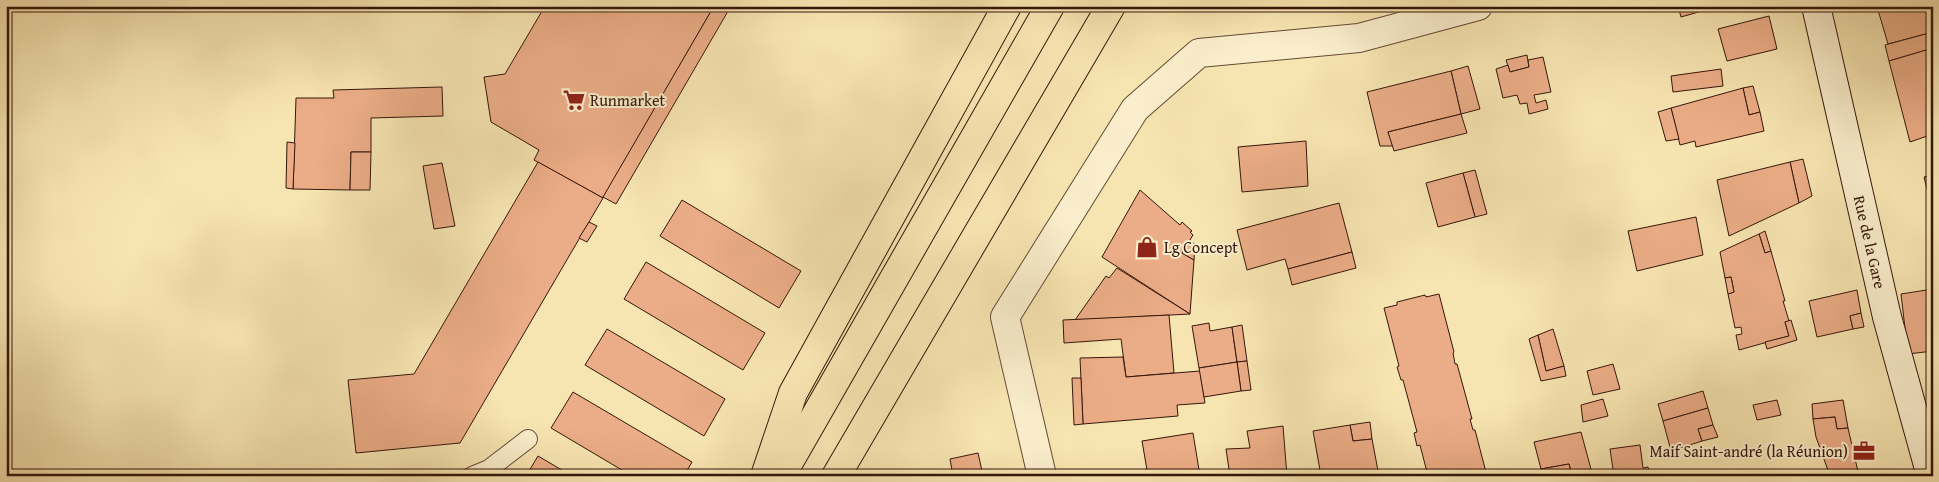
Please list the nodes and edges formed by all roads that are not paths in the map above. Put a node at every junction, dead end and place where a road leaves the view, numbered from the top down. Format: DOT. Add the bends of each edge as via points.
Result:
graph roads {
  1 [pos="1007,6"];
  2 [pos="1050,6"];
  3 [pos="1111,6"];
  4 [pos="1478,6"];
  5 [pos="1816,6"];
  6 [pos="528,439"];
  7 [pos="472,476"];
  8 [pos="765,476"];
  9 [pos="780,476"];
  10 [pos="836,476"];
  11 [pos="1042,476"];
  12 [pos="1931,476"];
  1 -- 8 [label="highway" via="793,393"];
  2 -- 9 [label="highway"];
  3 -- 10 [label="highway"];
  4 -- 11 [label="street" via="1359,38 1199,53 1135,108 1005,317"];
  5 -- 12 [label="street, Rue de la Gare" via="1887,317"];
  6 -- 7 [label="lane" via="489,469"];
}
